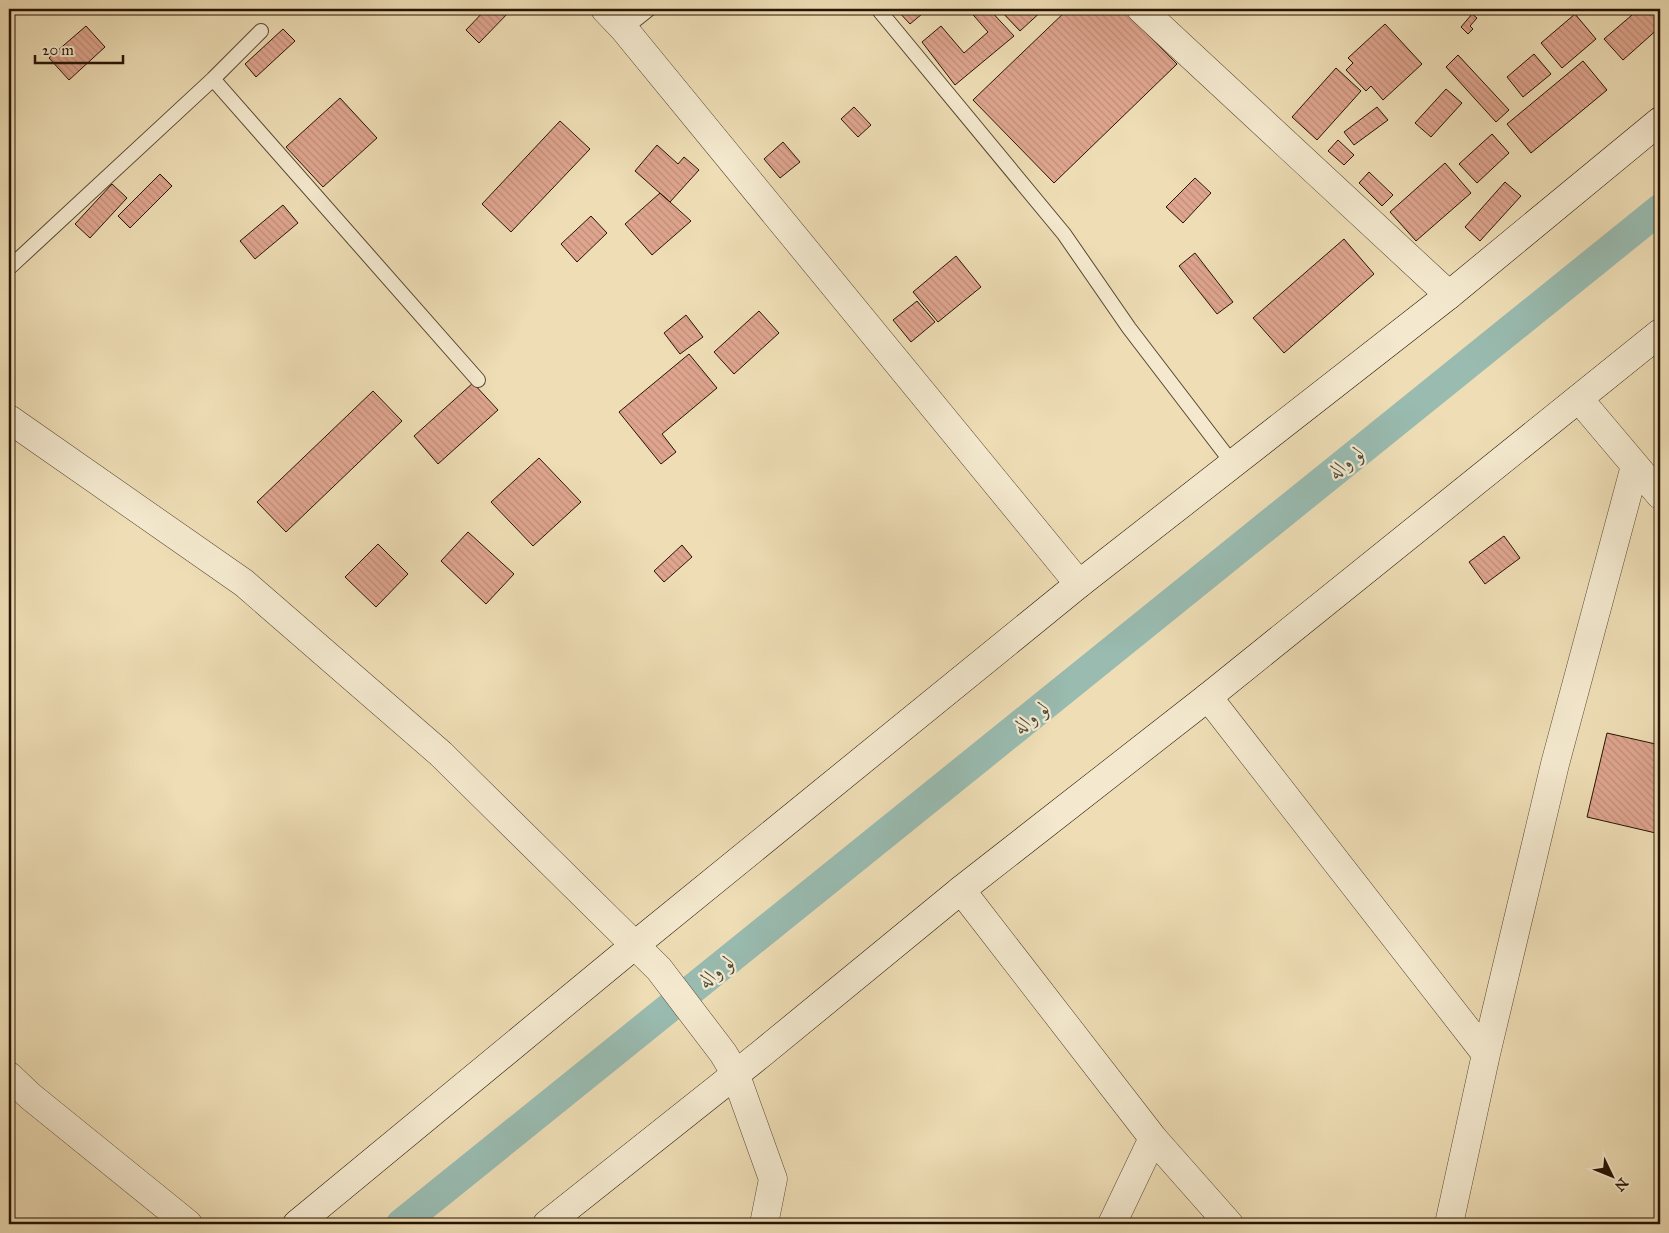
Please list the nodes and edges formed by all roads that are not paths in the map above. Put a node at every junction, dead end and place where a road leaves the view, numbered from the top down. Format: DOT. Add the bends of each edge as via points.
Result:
graph roads {
  1 [pos="605,9"];
  2 [pos="649,9"];
  3 [pos="878,9"];
  4 [pos="1141,9"];
  5 [pos="624,29"];
  6 [pos="261,31"];
  7 [pos="212,79"];
  8 [pos="1660,122"];
  9 [pos="9,268"];
  10 [pos="1449,295"];
  11 [pos="1660,333"];
  12 [pos="478,380"];
  13 [pos="1579,399"];
  14 [pos="9,419"];
  15 [pos="1232,464"];
  16 [pos="1635,466"];
  17 [pos="1660,495"];
  18 [pos="1079,584"];
  19 [pos="1208,697"];
  20 [pos="960,890"];
  21 [pos="635,945"];
  22 [pos="1486,1054"];
  23 [pos="729,1063"];
  24 [pos="9,1076"];
  25 [pos="1153,1138"];
  26 [pos="188,1224"];
  27 [pos="297,1224"];
  28 [pos="547,1224"];
  29 [pos="764,1224"];
  30 [pos="1112,1224"];
  31 [pos="1230,1224"];
  32 [pos="1449,1224"];
  1 -- 5 [label="street"];
  2 -- 5 [label="lane"];
  3 -- 15 [label="lane" via="1064,234 1129,328"];
  4 -- 10 [label="street"];
  5 -- 18 [label="street"];
  6 -- 7 [label="lane"];
  7 -- 9 [label="lane"];
  7 -- 12 [label="lane"];
  8 -- 10 [label="street"];
  10 -- 15 [label="street"];
  11 -- 13 [label="street"];
  13 -- 16 [label="street"];
  13 -- 19 [label="street"];
  14 -- 21 [label="street" via="244,583 441,754"];
  15 -- 18 [label="street"];
  16 -- 17 [label="street"];
  16 -- 22 [label="street" via="1555,764"];
  18 -- 21 [label="street"];
  19 -- 20 [label="street"];
  19 -- 22 [label="street"];
  20 -- 23 [label="street" via="768,1047"];
  20 -- 25 [label="street"];
  21 -- 23 [label="street" via="659,969"];
  21 -- 27 [label="street"];
  22 -- 32 [label="street"];
  23 -- 28 [label="street"];
  23 -- 29 [label="street" via="773,1179"];
  24 -- 26 [label="street"];
  25 -- 30 [label="street"];
  25 -- 31 [label="street"];
}
